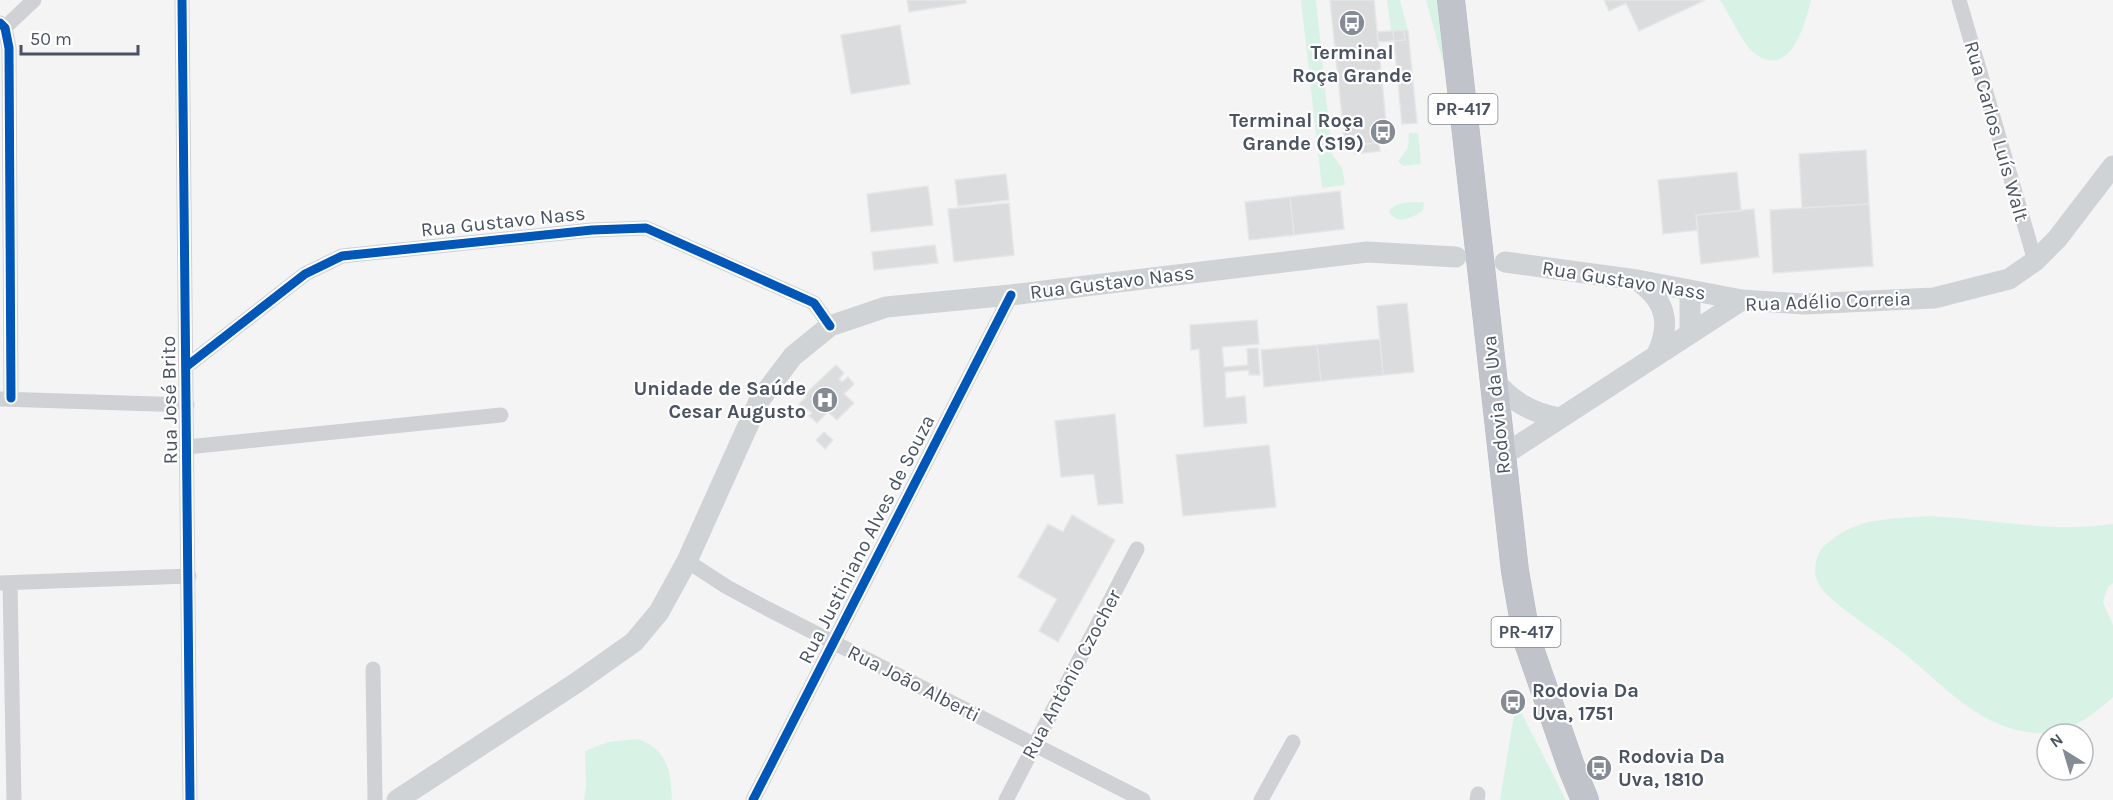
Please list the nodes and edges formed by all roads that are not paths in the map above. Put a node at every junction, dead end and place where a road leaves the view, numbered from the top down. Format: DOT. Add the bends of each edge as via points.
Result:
graph roads {
  1 [pos="34,0"];
  2 [pos="182,0"];
  3 [pos="1451,0"];
  4 [pos="1959,0"];
  5 [pos="2,27"];
  6 [pos="2113,166"];
  7 [pos="1456,257"];
  8 [pos="1505,261"];
  9 [pos="2035,261"];
  10 [pos="1637,280"];
  11 [pos="1690,290"];
  12 [pos="1011,295"];
  13 [pos="1742,300"];
  14 [pos="830,327"];
  15 [pos="1665,328"];
  16 [pos="1690,333"];
  17 [pos="1656,356"];
  18 [pos="187,366"];
  19 [pos="1492,378"];
  20 [pos="5,398"];
  21 [pos="187,405"];
  22 [pos="501,415"];
  23 [pos="1560,418"];
  24 [pos="187,447"];
  25 [pos="1502,456"];
  26 [pos="1137,549"];
  27 [pos="687,561"];
  28 [pos="189,576"];
  29 [pos="5,583"];
  30 [pos="834,642"];
  31 [pos="374,669"];
  32 [pos="1293,742"];
  33 [pos="1034,745"];
  34 [pos="14,800"];
  35 [pos="190,800"];
  36 [pos="375,800"];
  37 [pos="398,800"];
  38 [pos="753,800"];
  39 [pos="1005,800"];
  40 [pos="1143,800"];
  41 [pos="1261,800"];
  42 [pos="1585,800"];
  1 -- 5 [label="street"];
  2 -- 18 [label="street, Rua José Brito"];
  3 -- 19 [label="highway, Rodovia da Uva / PR-417"];
  4 -- 9 [label="street, Rua Carlos Luís Walt"];
  5 -- 20 [label="street" via="9,48"];
  6 -- 9 [label="main road, Rua Adélio Correia" via="2057,239"];
  7 -- 12 [label="main road, Rua Gustavo Nass" via="1367,252"];
  8 -- 10 [label="main road, Rua Gustavo Nass"];
  9 -- 13 [label="main road, Rua Adélio Correia" via="2009,279 1934,298 1804,304"];
  10 -- 11 [label="main road, Rua Gustavo Nass"];
  10 -- 15 [label="main road" via="1658,299"];
  11 -- 13 [label="main road, Rua Gustavo Nass"];
  11 -- 15 [label="main road"];
  11 -- 16 [label="main road"];
  12 -- 14 [label="main road, Rua Gustavo Nass" via="886,307"];
  12 -- 30 [label="street, Rua Justiniano Alves de Souza"];
  13 -- 16 [label="main road, Rua Adélio Correia"];
  14 -- 18 [label="street, Rua Gustavo Nass" via="814,303 646,228 592,230 342,256 305,274"];
  14 -- 27 [label="main road" via="793,356 759,400"];
  15 -- 17 [label="main road"];
  16 -- 17 [label="main road, Rua Adélio Correia"];
  17 -- 23 [label="main road, Rua Adélio Correia"];
  18 -- 21 [label="street, Rua José Brito"];
  19 -- 23 [label="main road" via="1521,405"];
  19 -- 25 [label="highway, Rodovia da Uva / PR-417"];
  20 -- 21 [label="street"];
  21 -- 24 [label="street, Rua José Brito"];
  22 -- 24 [label="street"];
  23 -- 25 [label="main road, Rua Adélio Correia"];
  24 -- 28 [label="street, Rua José Brito"];
  25 -- 42 [label="highway, Rodovia da Uva / PR-417" via="1509,533 1527,640"];
  26 -- 33 [label="street, Rua Antônio Czocher"];
  27 -- 30 [label="street, Rua João Alberti" via="727,587"];
  27 -- 37 [label="main road" via="659,612 634,642"];
  28 -- 29 [label="street"];
  28 -- 35 [label="street, Rua José Brito"];
  29 -- 34 [label="street"];
  30 -- 33 [label="street, Rua João Alberti"];
  30 -- 38 [label="street, Rua Justiniano Alves de Souza"];
  31 -- 36 [label="street"];
  32 -- 41 [label="street"];
  33 -- 39 [label="street, Rua Antônio Czocher"];
  33 -- 40 [label="street, Rua João Alberti"];
}
